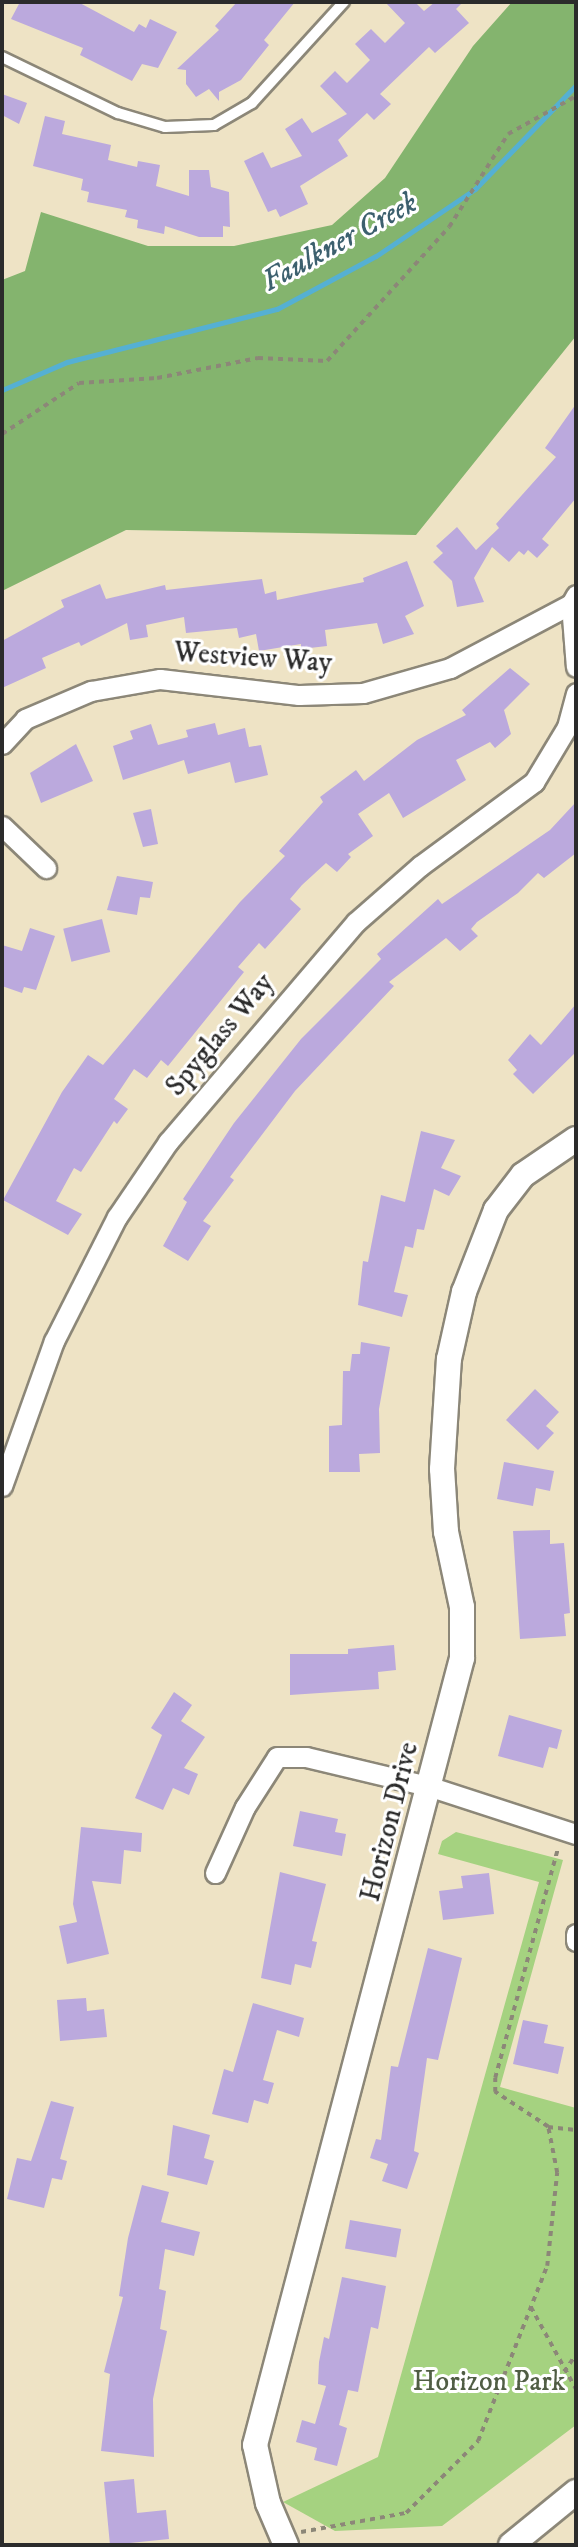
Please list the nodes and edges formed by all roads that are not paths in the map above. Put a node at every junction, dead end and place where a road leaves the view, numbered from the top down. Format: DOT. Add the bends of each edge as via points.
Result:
graph roads {
  1 [pos="344,2"];
  2 [pos="2,57"];
  3 [pos="573,599"];
  4 [pos="576,667"];
  5 [pos="576,693"];
  6 [pos="2,744"];
  7 [pos="2,826"];
  8 [pos="46,868"];
  9 [pos="576,1139"];
  10 [pos="2,1486"];
  11 [pos="428,1786"];
  12 [pos="570,1832"];
  13 [pos="215,1873"];
  14 [pos="576,1934"];
  15 [pos="576,1941"];
  16 [pos="576,2492"];
  17 [pos="284,2540"];
  18 [pos="511,2545"];
  1 -- 2 [label="lane" via="252,103 214,125 165,127 118,113"];
  3 -- 4 [label="street"];
  3 -- 6 [label="street, Westview Way" via="450,668 363,692 299,695 160,679 91,691 24,719"];
  5 -- 10 [label="street, Spyglass Way" via="567,727 534,782 420,866 356,922 168,1142 117,1217 54,1342"];
  7 -- 8 [label="street"];
  9 -- 11 [label="street, Horizon Drive" via="523,1175 496,1210 464,1292 449,1359 442,1469 446,1532 462,1607 462,1658"];
  11 -- 12 [label="street"];
  11 -- 13 [label="street" via="306,1757 277,1758 245,1807"];
  11 -- 17 [label="street, Horizon Drive" via="256,2445 268,2502"];
  14 -- 15 [label="street"];
  16 -- 18 [label="street"];
}
